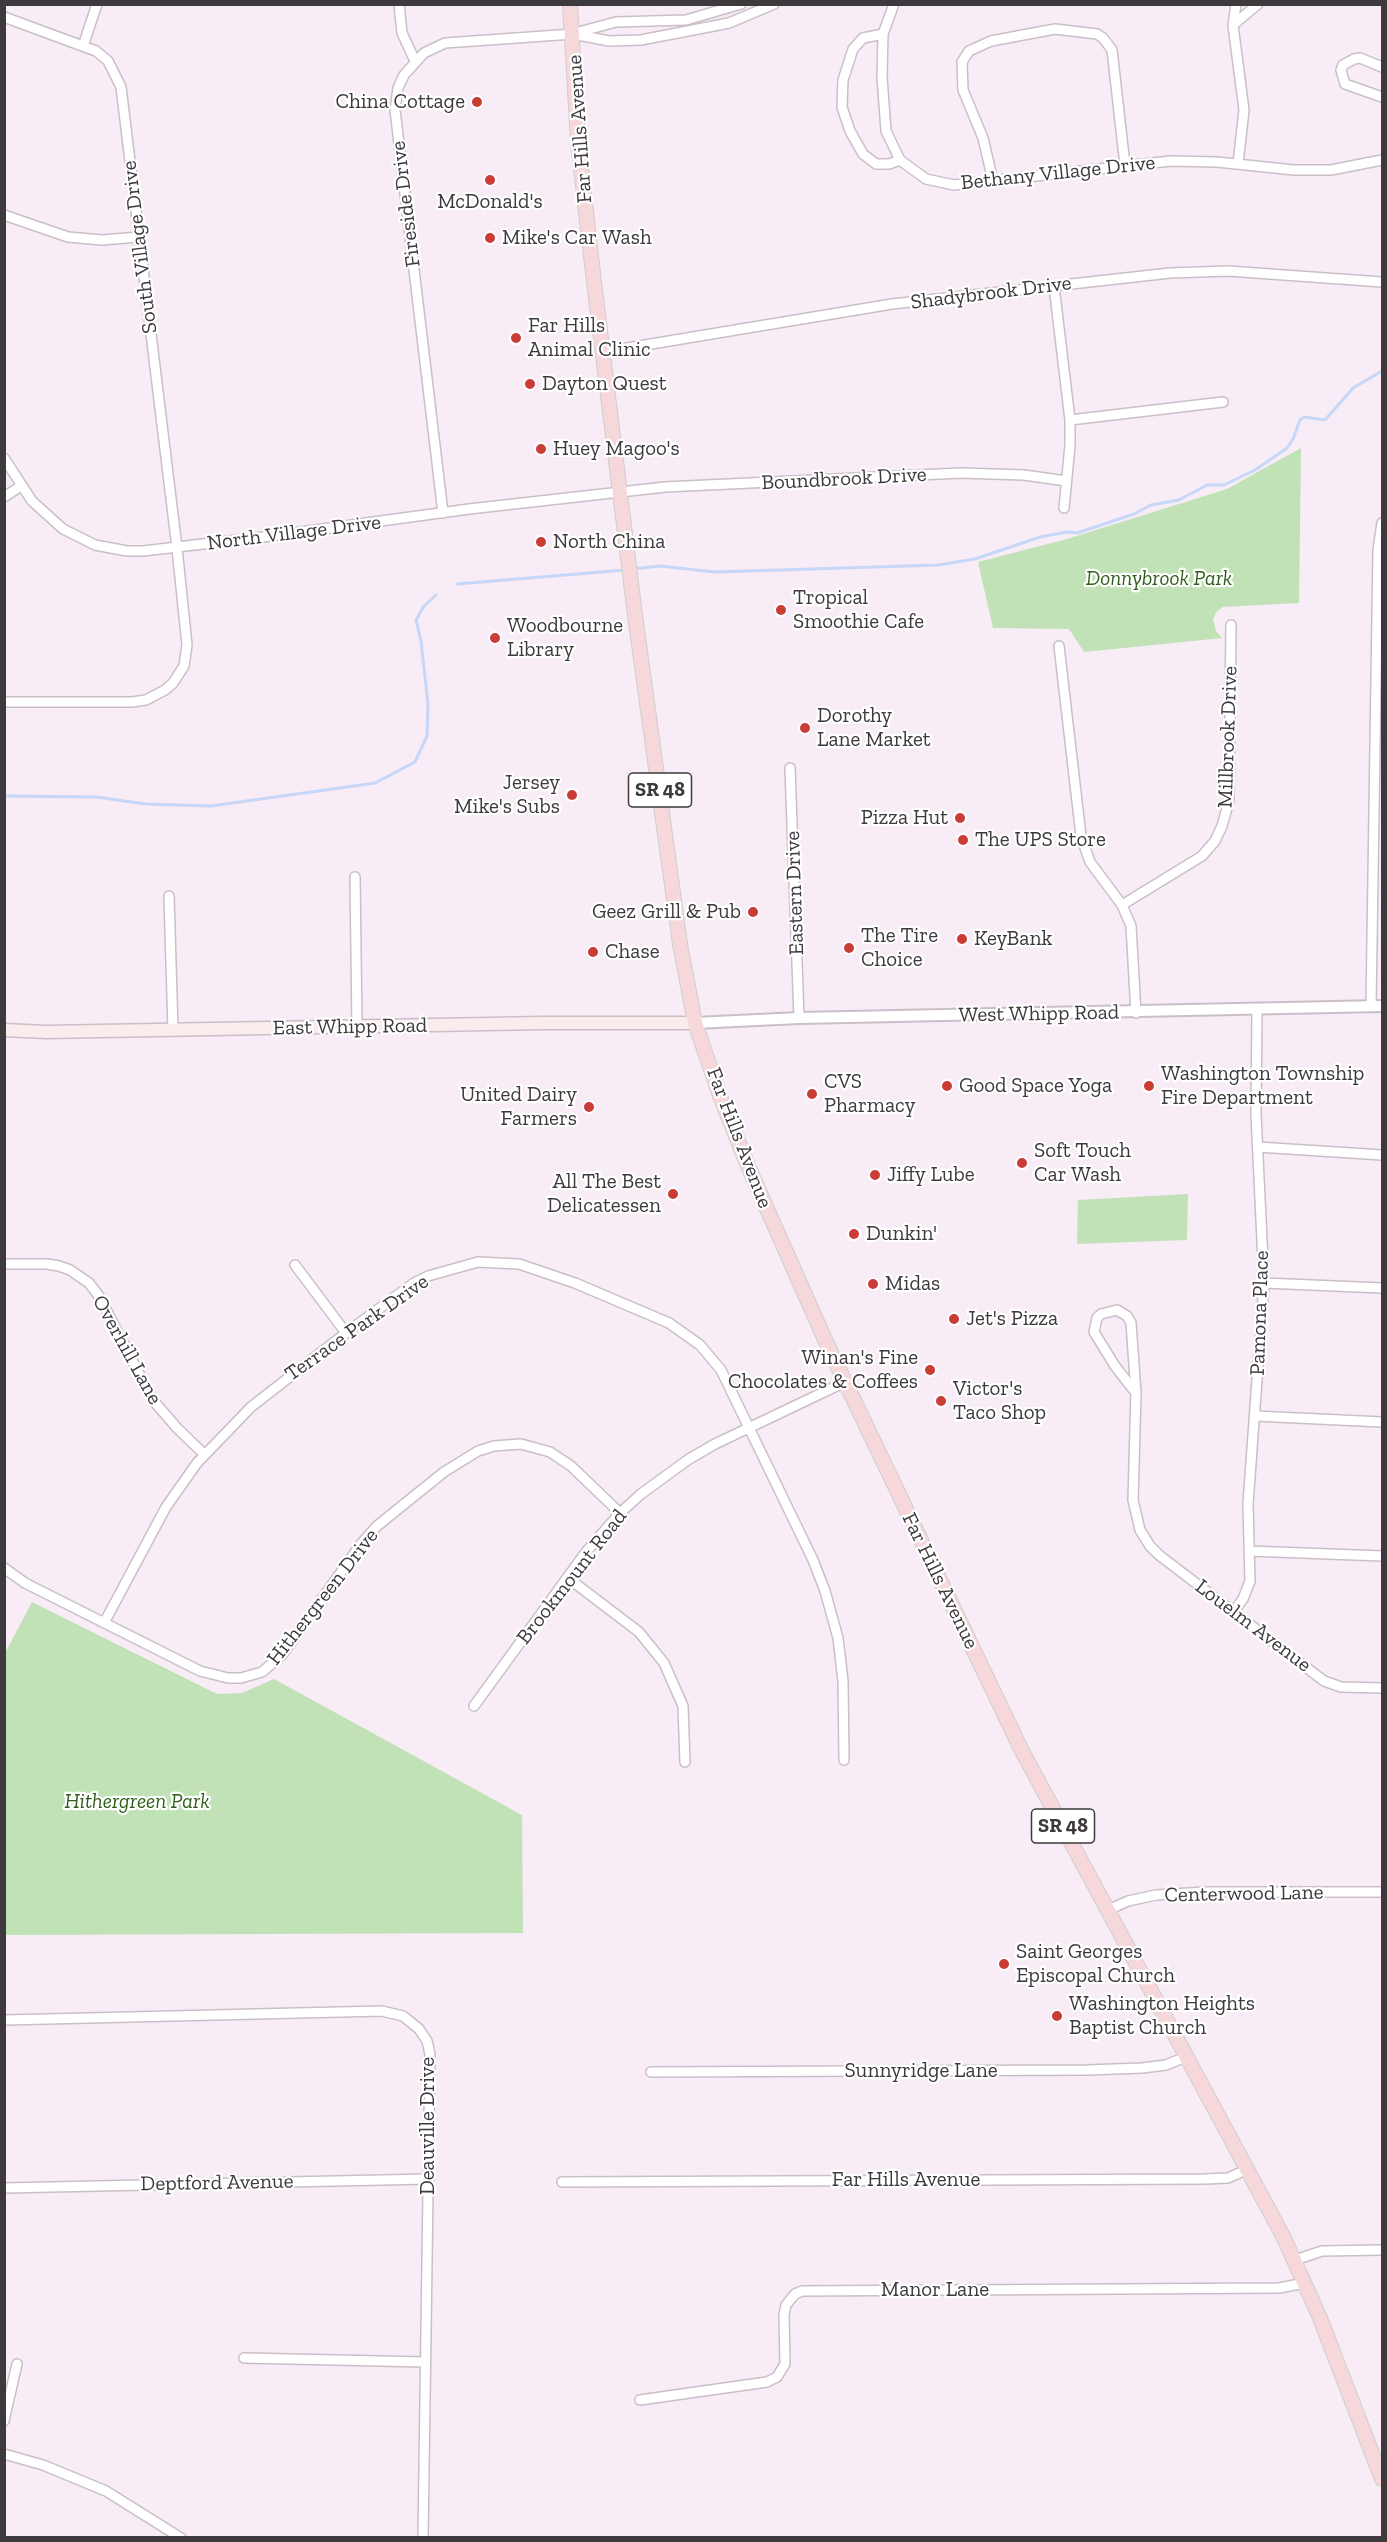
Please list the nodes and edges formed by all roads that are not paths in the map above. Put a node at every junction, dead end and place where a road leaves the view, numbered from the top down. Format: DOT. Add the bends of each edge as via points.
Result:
graph roads {
  1 [pos="97,4"];
  2 [pos="399,4"];
  3 [pos="570,4"];
  4 [pos="741,4"];
  5 [pos="774,4"];
  6 [pos="894,4"];
  7 [pos="1236,4"];
  8 [pos="1258,4"];
  9 [pos="4,17"];
  10 [pos="1233,25"];
  11 [pos="573,34"];
  12 [pos="883,34"];
  13 [pos="83,46"];
  14 [pos="415,61"];
  15 [pos="1383,67"];
  16 [pos="1383,97"];
  17 [pos="900,160"];
  18 [pos="1383,160"];
  19 [pos="1238,164"];
  20 [pos="1125,165"];
  21 [pos="993,181"];
  22 [pos="4,215"];
  23 [pos="139,237"];
  24 [pos="1383,282"];
  25 [pos="1054,286"];
  26 [pos="603,352"];
  27 [pos="1223,402"];
  28 [pos="1070,420"];
  29 [pos="4,458"];
  30 [pos="1066,481"];
  31 [pos="21,486"];
  32 [pos="621,492"];
  33 [pos="4,497"];
  34 [pos="1064,508"];
  35 [pos="443,513"];
  36 [pos="1383,523"];
  37 [pos="177,548"];
  38 [pos="1231,625"];
  39 [pos="1059,646"];
  40 [pos="4,702"];
  41 [pos="790,768"];
  42 [pos="355,877"];
  43 [pos="169,896"];
  44 [pos="1122,905"];
  45 [pos="1377,1006"];
  46 [pos="1257,1010"];
  47 [pos="1136,1012"];
  48 [pos="800,1018"];
  49 [pos="695,1023"];
  50 [pos="357,1026"];
  51 [pos="4,1030"];
  52 [pos="173,1030"];
  53 [pos="1258,1147"];
  54 [pos="1383,1155"];
  55 [pos="4,1264"];
  56 [pos="295,1265"];
  57 [pos="1264,1283"];
  58 [pos="1383,1288"];
  59 [pos="346,1333"];
  60 [pos="845,1382"];
  61 [pos="1136,1393"];
  62 [pos="1255,1416"];
  63 [pos="1383,1422"];
  64 [pos="750,1428"];
  65 [pos="204,1454"];
  66 [pos="620,1513"];
  67 [pos="1249,1551"];
  68 [pos="1383,1556"];
  69 [pos="4,1568"];
  70 [pos="568,1578"];
  71 [pos="1234,1611"];
  72 [pos="104,1623"];
  73 [pos="1383,1688"];
  74 [pos="474,1706"];
  75 [pos="844,1760"];
  76 [pos="685,1762"];
  77 [pos="1383,1892"];
  78 [pos="1108,1910"];
  79 [pos="4,2020"];
  80 [pos="1188,2056"];
  81 [pos="651,2072"];
  82 [pos="1248,2169"];
  83 [pos="429,2179"];
  84 [pos="562,2182"];
  85 [pos="4,2188"];
  86 [pos="1383,2250"];
  87 [pos="1294,2260"];
  88 [pos="1305,2283"];
  89 [pos="244,2358"];
  90 [pos="425,2361"];
  91 [pos="17,2364"];
  92 [pos="640,2400"];
  93 [pos="4,2421"];
  94 [pos="4,2454"];
  95 [pos="1383,2479"];
  96 [pos="181,2538"];
  97 [pos="423,2538"];
  1 -- 13 [label="street"];
  2 -- 14 [label="street" via="402,33"];
  3 -- 11 [label="main road, Far Hills Avenue / SR 48"];
  4 -- 11 [label="street" via="686,20 616,22"];
  5 -- 11 [label="street" via="729,23 640,40 609,41"];
  6 -- 12 [label="street, Bethany Village Drive"];
  7 -- 10 [label="street"];
  8 -- 10 [label="street"];
  9 -- 13 [label="street, South Village Drive"];
  10 -- 19 [label="street" via="1244,93"];
  11 -- 14 [label="street, Fireside Drive" via="446,43"];
  11 -- 26 [label="main road, Far Hills Avenue / SR 48" via="578,142"];
  12 -- 17 [label="street, Bethany Village Drive" via="886,131"];
  12 -- 17 [label="street" via="863,38 853,49 843,80 842,107 863,154 876,164"];
  13 -- 23 [label="street, South Village Drive" via="103,55 121,87"];
  14 -- 35 [label="street, Fireside Drive" via="398,88 395,110"];
  15 -- 16 [label="street" via="1360,58 1343,65 1341,70 1345,84"];
  17 -- 21 [label="street, Bethany Village Drive" via="916,174 938,183"];
  18 -- 19 [label="street, Bethany Village Drive" via="1331,170"];
  19 -- 20 [label="street, Bethany Village Drive" via="1195,161"];
  20 -- 21 [label="street, Bethany Village Drive"];
  20 -- 21 [label="street" via="1114,58 1108,44 1097,34 1055,29 976,47 965,56 961,69 963,90 983,138"];
  22 -- 23 [label="street" via="68,237"];
  23 -- 37 [label="street, South Village Drive"];
  24 -- 25 [label="street, Shadybrook Drive" via="1228,271"];
  25 -- 26 [label="street, Shadybrook Drive" via="892,304"];
  25 -- 28 [label="street"];
  26 -- 32 [label="main road, Far Hills Avenue / SR 48"];
  27 -- 28 [label="street"];
  28 -- 30 [label="street"];
  29 -- 31 [label="street, North Village Drive"];
  30 -- 32 [label="street, Boundbrook Drive" via="961,473"];
  30 -- 34 [label="street"];
  31 -- 33 [label="street"];
  31 -- 37 [label="street, North Village Drive" via="46,517 95,545 127,551"];
  32 -- 35 [label="street, North Village Drive"];
  32 -- 49 [label="main road, Far Hills Avenue / SR 48" via="680,947"];
  35 -- 37 [label="street, North Village Drive"];
  36 -- 45 [label="street" via="1377,550"];
  37 -- 40 [label="street, South Village Drive" via="186,656 179,675 165,690 132,702"];
  38 -- 44 [label="street, Millbrook Drive" via="1229,801 1222,826 1202,856"];
  39 -- 44 [label="street" via="1081,836 1096,873"];
  41 -- 48 [label="street, Eastern Drive"];
  42 -- 50 [label="street"];
  43 -- 52 [label="street"];
  44 -- 47 [label="street" via="1133,939"];
  45 -- 46 [label="street, West Whipp Road"];
  46 -- 47 [label="street, West Whipp Road"];
  46 -- 53 [label="street, Pamona Place"];
  47 -- 48 [label="street, West Whipp Road"];
  48 -- 49 [label="street, West Whipp Road"];
  49 -- 50 [label="main road, East Whipp Road"];
  49 -- 60 [label="main road, Far Hills Avenue / SR 48" via="748,1166"];
  50 -- 52 [label="main road, East Whipp Road"];
  51 -- 52 [label="main road, East Whipp Road"];
  53 -- 54 [label="street"];
  53 -- 57 [label="street, Pamona Place"];
  55 -- 65 [label="street, Overhill Lane" via="59,1266 88,1283 99,1296 152,1399"];
  56 -- 59 [label="street"];
  57 -- 58 [label="street"];
  57 -- 62 [label="street, Pamona Place"];
  59 -- 64 [label="street, Terrace Park Drive" via="414,1283 436,1272 478,1262 519,1264 574,1283 683,1331 721,1370"];
  59 -- 65 [label="street, Terrace Park Drive" via="251,1407"];
  60 -- 64 [label="street, Brookmount Road"];
  60 -- 78 [label="main road, Far Hills Avenue / SR 48" via="1021,1749"];
  61 -- 61 [label="street" via="1131,1323 1122,1312 1107,1311 1097,1318 1095,1336"];
  61 -- 71 [label="street, Louelm Avenue" via="1133,1500 1140,1530 1159,1555"];
  62 -- 63 [label="street"];
  62 -- 67 [label="street, Pamona Place" via="1248,1504"];
  64 -- 66 [label="street, Brookmount Road" via="689,1459"];
  64 -- 75 [label="street, Terrace Park Drive" via="813,1560 832,1616 843,1681"];
  65 -- 72 [label="street, Terrace Park Drive" via="152,1528"];
  66 -- 70 [label="street, Brookmount Road"];
  66 -- 72 [label="street, Hithergreen Drive" via="571,1466 550,1452 521,1444 494,1446 461,1460 377,1526 282,1655 262,1672 241,1678 213,1676"];
  67 -- 68 [label="street"];
  67 -- 71 [label="street, Pamona Place" via="1250,1581"];
  69 -- 72 [label="street, Hithergreen Drive" via="24,1584"];
  70 -- 74 [label="street, Brookmount Road"];
  70 -- 76 [label="street" via="632,1626 664,1663 682,1706"];
  71 -- 73 [label="street, Louelm Avenue" via="1328,1683 1349,1688"];
  77 -- 78 [label="street, Centerwood Lane" via="1157,1894 1128,1900"];
  78 -- 80 [label="main road, Far Hills Avenue / SR 48"];
  79 -- 83 [label="street, Deauville Drive" via="382,2011 403,2016 419,2029 430,2054"];
  80 -- 81 [label="street, Sunnyridge Lane" via="1166,2065 1098,2070"];
  80 -- 82 [label="main road, Far Hills Avenue / SR 48"];
  82 -- 84 [label="street, Far Hills Avenue" via="1228,2178 1205,2179"];
  82 -- 87 [label="main road, Far Hills Avenue / SR 48"];
  83 -- 85 [label="street, Deptford Avenue"];
  83 -- 90 [label="street, Deauville Drive"];
  86 -- 87 [label="street" via="1322,2251"];
  87 -- 88 [label="main road, Far Hills Avenue / SR 48"];
  88 -- 92 [label="street, Manor Lane" via="1279,2288 802,2290 786,2305 785,2364 777,2377 767,2382"];
  88 -- 95 [label="main road, Far Hills Avenue / SR 48"];
  89 -- 90 [label="street"];
  90 -- 97 [label="street, Deauville Drive"];
  91 -- 93 [label="street"];
  94 -- 96 [label="street" via="43,2464 106,2491"];
}
